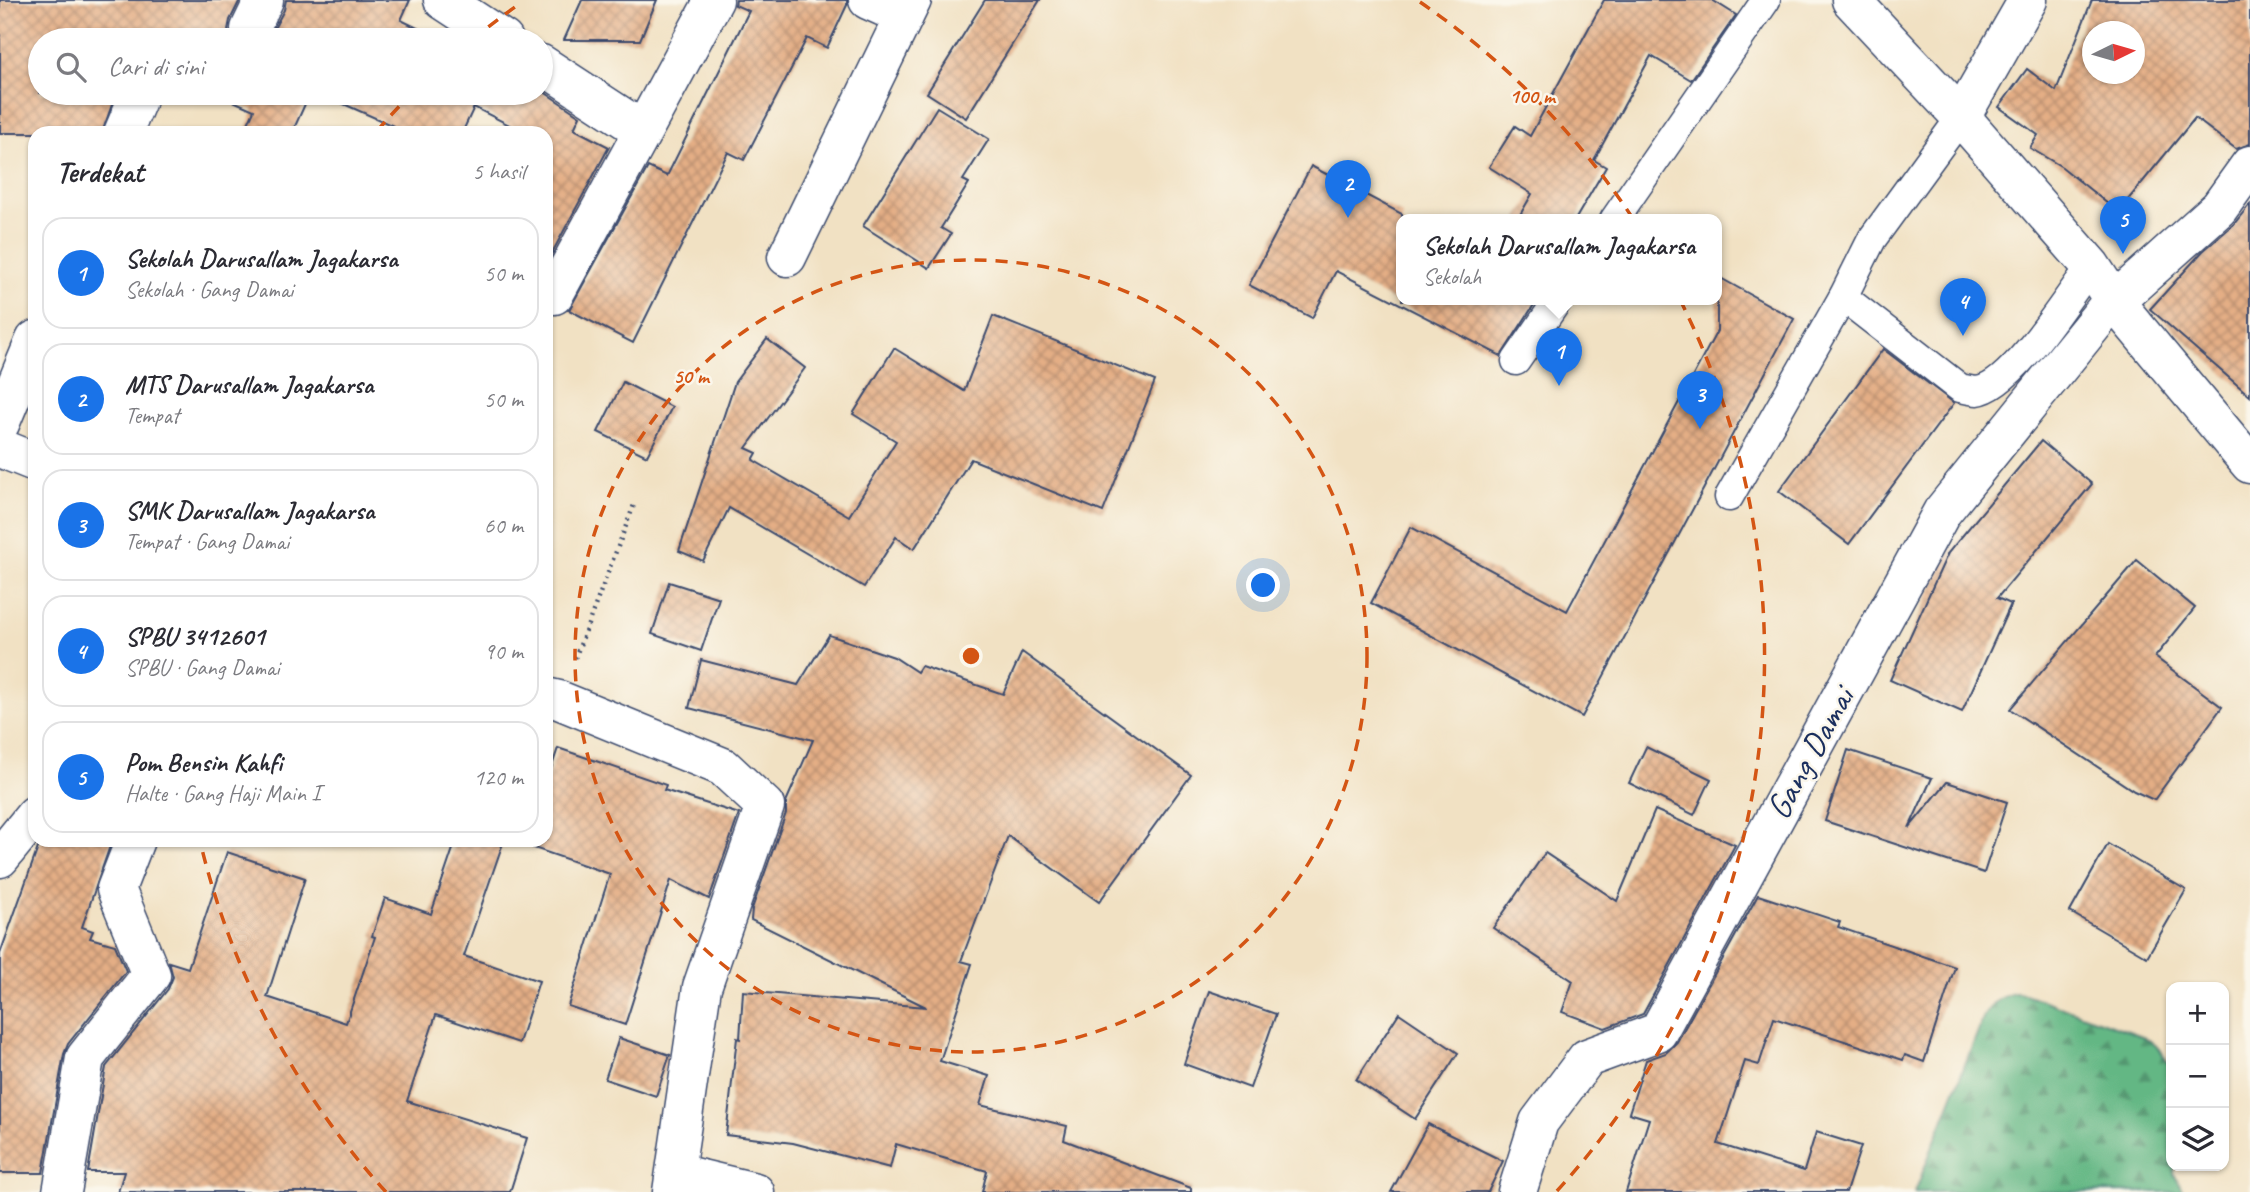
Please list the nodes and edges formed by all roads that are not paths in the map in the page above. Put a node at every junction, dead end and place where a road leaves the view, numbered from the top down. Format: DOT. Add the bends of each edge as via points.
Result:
graph roads {
  1 [pos="443,0"];
  2 [pos="714,0"];
  3 [pos="868,0"];
  4 [pos="1766,0"];
  5 [pos="1851,0"];
  6 [pos="2028,0"];
  7 [pos="908,8"];
  8 [pos="486,28"];
  9 [pos="553,72"];
  10 [pos="1961,117"];
  11 [pos="642,130"];
  12 [pos="2250,165"];
  13 [pos="1618,214"];
  14 [pos="787,257"];
  15 [pos="2091,266"];
  16 [pos="554,295"];
  17 [pos="1843,297"];
  18 [pos="1555,305"];
  19 [pos="2109,306"];
  20 [pos="28,357"];
  21 [pos="1516,361"];
  22 [pos="0,424"];
  23 [pos="0,448"];
  24 [pos="28,459"];
  25 [pos="2250,464"];
  26 [pos="1729,497"];
  27 [pos="553,699"];
  28 [pos="28,824"];
  29 [pos="132,847"];
  30 [pos="0,858"];
  31 [pos="674,1183"];
  32 [pos="62,1192"];
  33 [pos="755,1192"];
  34 [pos="1517,1192"];
  1 -- 8 [label="street"];
  2 -- 11 [label="street"];
  3 -- 7 [label="street"];
  4 -- 13 [label="lane"];
  5 -- 10 [label="street"];
  6 -- 10 [label="street"];
  7 -- 14 [label="street"];
  9 -- 11 [label="street"];
  10 -- 15 [label="street"];
  10 -- 17 [label="lane" via="1872,239"];
  11 -- 16 [label="street"];
  12 -- 19 [label="street, Gang Damai" via="2219,208"];
  15 -- 17 [label="lane" via="2020,362 1994,384 1977,391 1961,388"];
  15 -- 19 [label="street"];
  17 -- 26 [label="lane"];
  18 -- 21 [label="lane"];
  19 -- 25 [label="street"];
  19 -- 34 [label="street, Gang Damai" via="1942,512 1658,1032 1587,1058 1539,1122"];
  20 -- 22 [label="street"];
  23 -- 24 [label="street"];
  27 -- 31 [label="street" via="723,767 765,806 702,987"];
  28 -- 30 [label="street"];
  29 -- 32 [label="street" via="116,889 151,975 85,1058"];
  31 -- 33 [label="street"];
}
